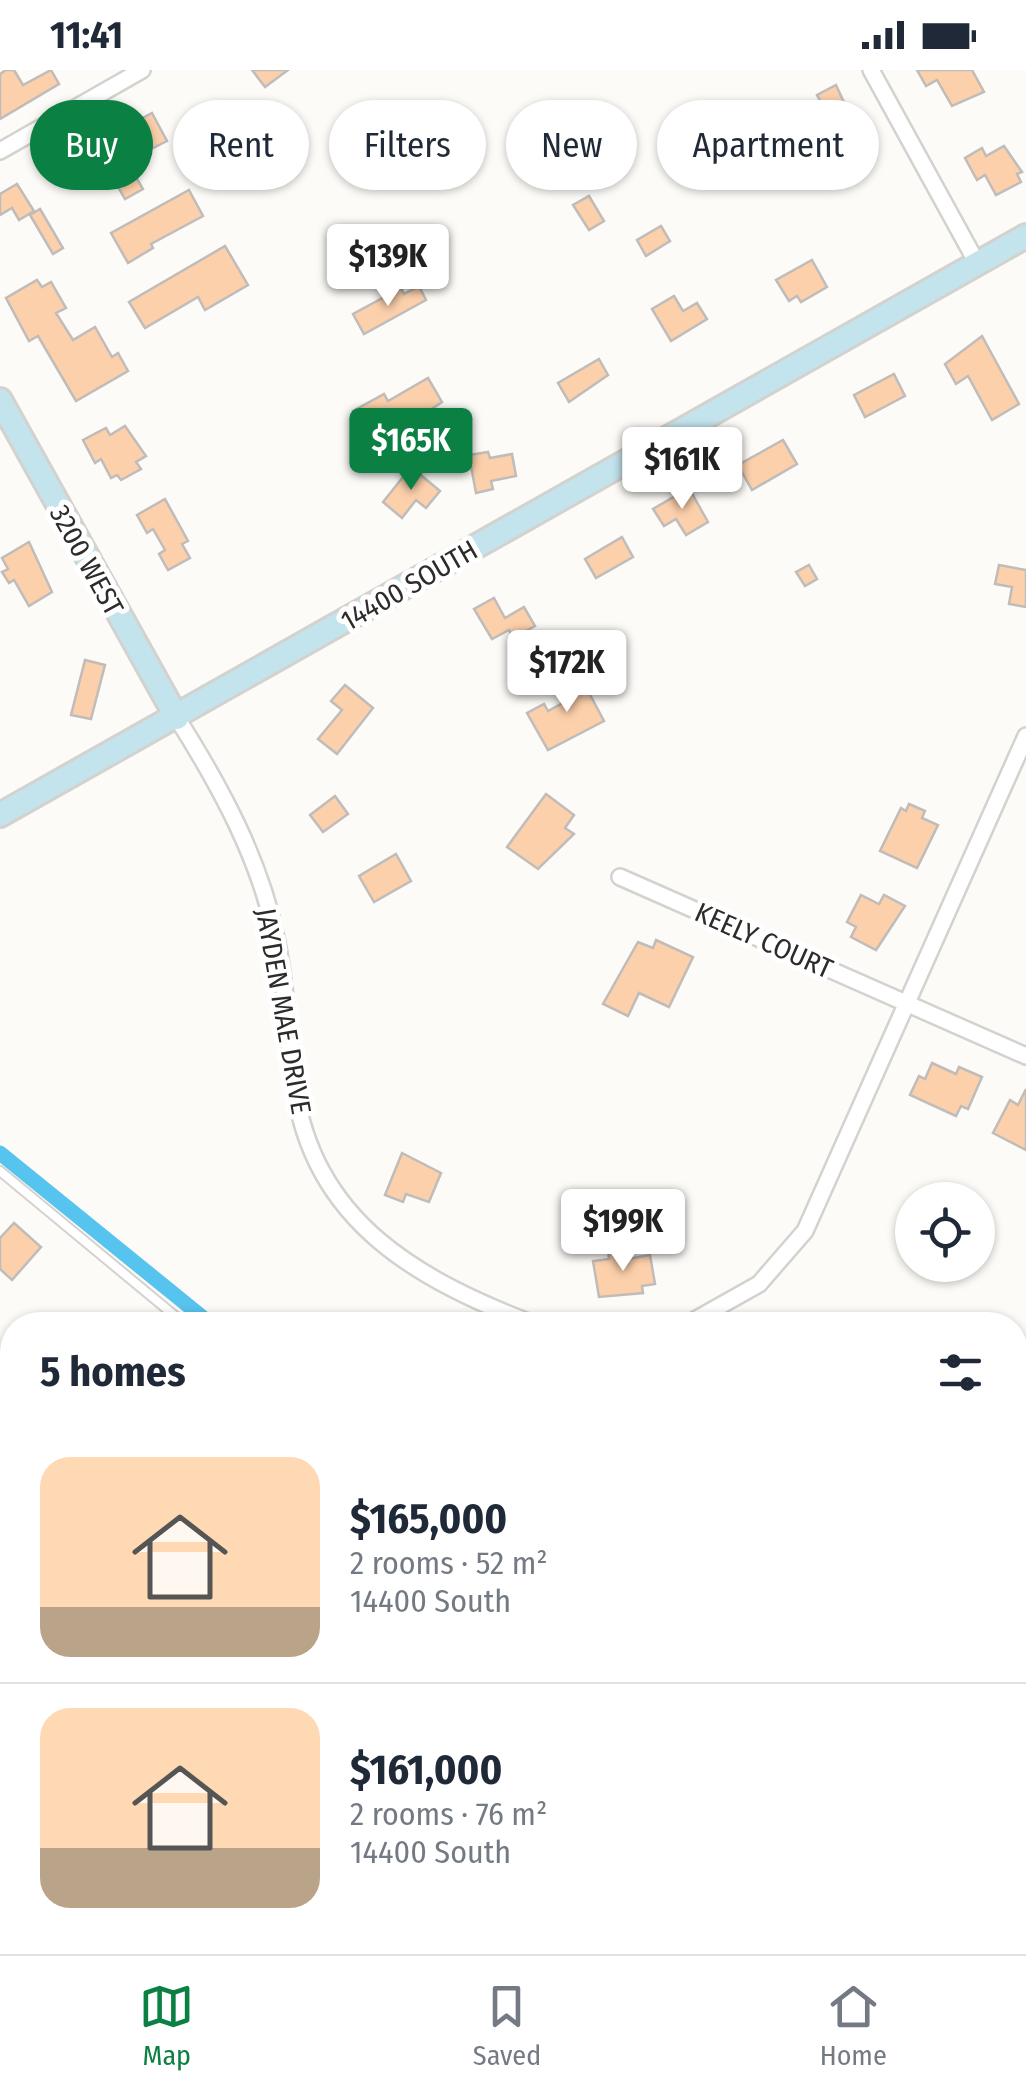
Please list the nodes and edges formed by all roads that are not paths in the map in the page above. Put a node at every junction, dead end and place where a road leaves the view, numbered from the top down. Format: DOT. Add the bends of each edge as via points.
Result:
graph roads {
  1 [pos="142,70"];
  2 [pos="871,70"];
  3 [pos="0,151"];
  4 [pos="1026,236"];
  5 [pos="977,263"];
  6 [pos="0,400"];
  7 [pos="176,718"];
  8 [pos="1026,736"];
  9 [pos="0,815"];
  10 [pos="620,877"];
  11 [pos="908,1004"];
  12 [pos="1026,1056"];
  13 [pos="0,1171"];
  14 [pos="170,1312"];
  15 [pos="510,1312"];
  16 [pos="709,1312"];
  1 -- 3 [label="street"];
  2 -- 5 [label="street"];
  4 -- 5 [label="street, 14400 SOUTH"];
  5 -- 7 [label="street, 14400 SOUTH"];
  6 -- 7 [label="street, 3200 WEST"];
  7 -- 9 [label="street, 14400 SOUTH"];
  7 -- 15 [label="street, JAYDEN MAE DRIVE" via="242,833 269,909 295,1091 304,1131 332,1189 394,1255"];
  8 -- 11 [label="street"];
  10 -- 11 [label="street, KEELY COURT"];
  11 -- 12 [label="street, KEELY COURT"];
  11 -- 16 [label="street" via="804,1231 759,1284"];
  13 -- 14 [label="lane"];
}
